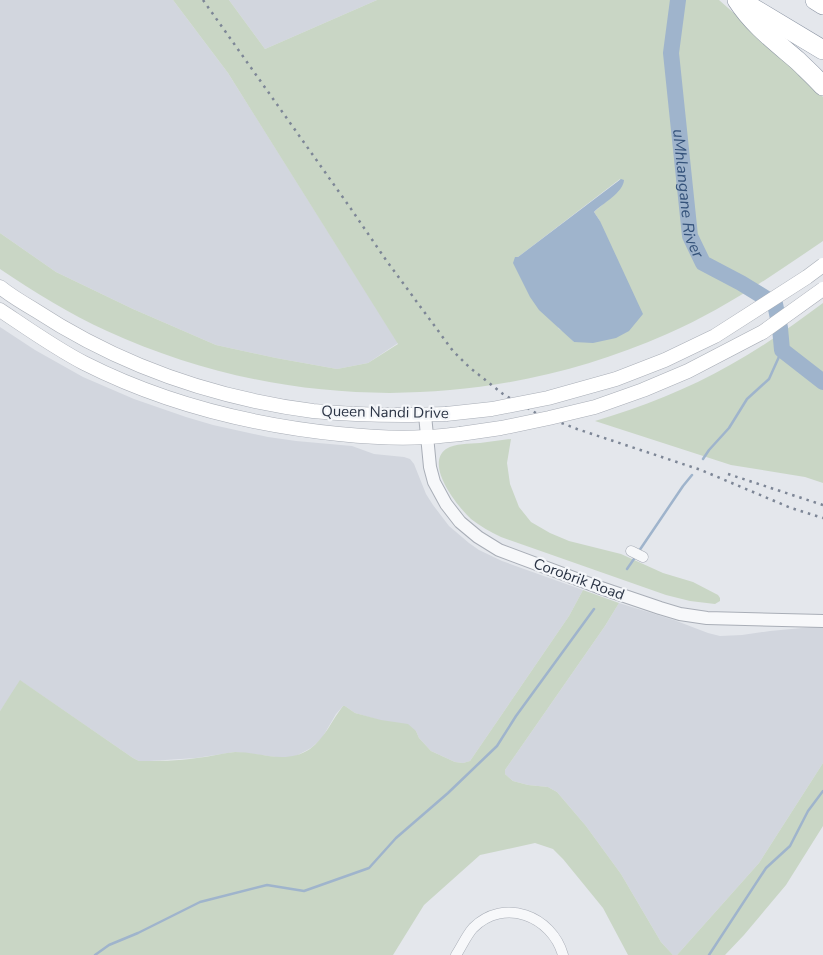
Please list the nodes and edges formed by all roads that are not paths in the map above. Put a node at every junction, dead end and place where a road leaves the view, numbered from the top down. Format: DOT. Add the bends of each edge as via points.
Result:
graph roads {
  1 [pos="738,0"];
  2 [pos="815,0"];
  3 [pos="823,5"];
  4 [pos="823,50"];
  5 [pos="823,86"];
  6 [pos="823,265"];
  7 [pos="0,287"];
  8 [pos="823,289"];
  9 [pos="0,310"];
  10 [pos="425,415"];
  11 [pos="426,437"];
  12 [pos="631,551"];
  13 [pos="642,556"];
  14 [pos="823,621"];
  15 [pos="456,955"];
  16 [pos="563,955"];
  1 -- 4 [label="highway"];
  1 -- 5 [label="highway" via="757,26"];
  2 -- 3 [label="highway"];
  6 -- 10 [label="main road, Queen Nandi Drive, bridge" via="715,336 616,379 492,409"];
  7 -- 10 [label="main road, Queen Nandi Drive" via="98,347 222,394 314,411"];
  8 -- 11 [label="main road, Queen Nandi Drive, bridge" via="763,332 644,390 549,418 501,428"];
  9 -- 11 [label="main road, Queen Nandi Drive" via="82,362 157,394 204,409 302,430 381,437"];
  10 -- 11 [label="street, Corobrik Road"];
  11 -- 14 [label="street, Corobrik Road" via="434,482 446,504 460,522 499,550 680,614 707,618"];
  12 -- 13 [label="street"];
  15 -- 16 [label="street" via="474,928 500,913 517,913 540,921 549,928"];
}
